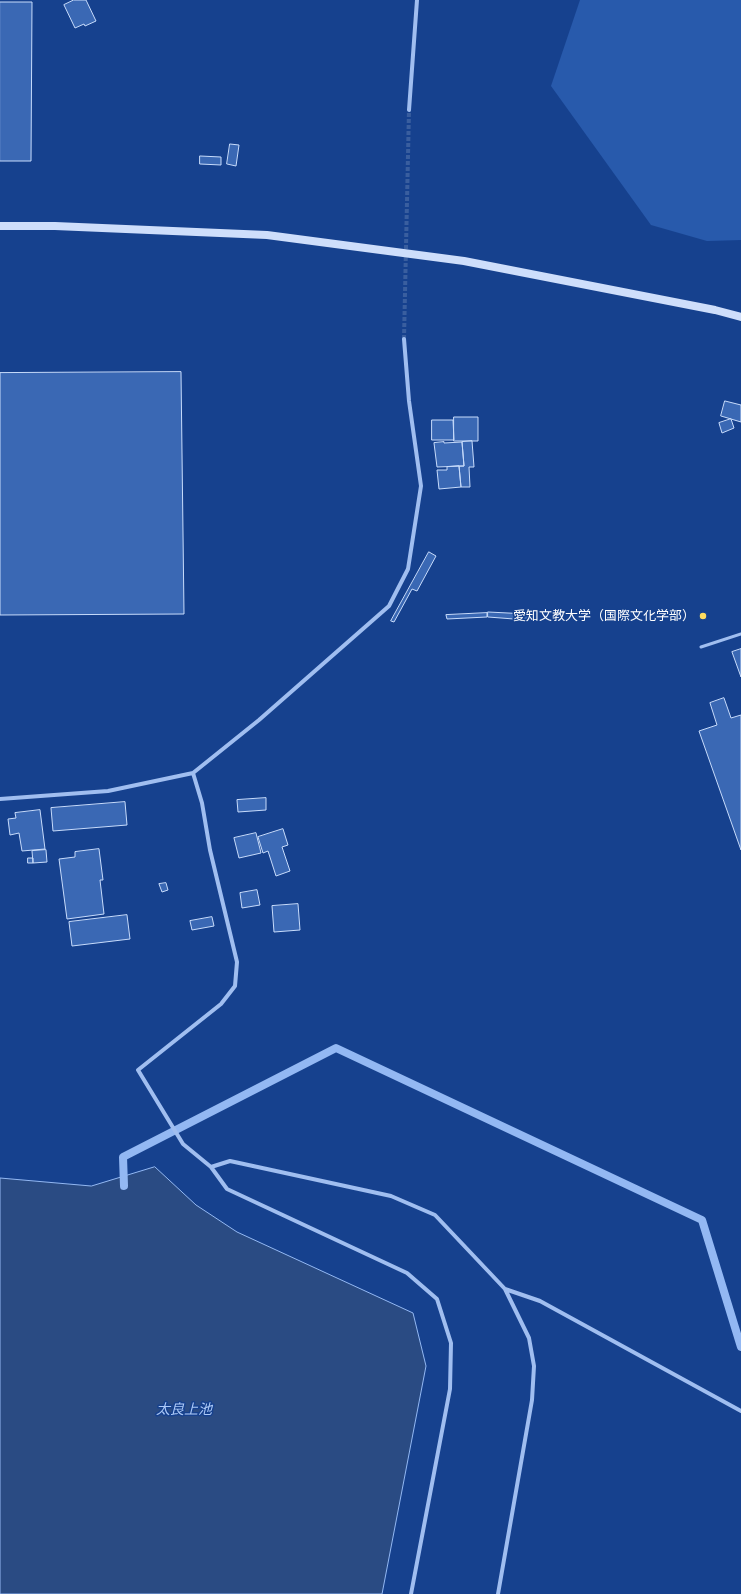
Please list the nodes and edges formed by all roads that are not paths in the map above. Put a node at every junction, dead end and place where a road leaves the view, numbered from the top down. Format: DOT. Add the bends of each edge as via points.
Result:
graph roads {
  1 [pos="417,0"];
  2 [pos="409,110"];
  3 [pos="0,226"];
  4 [pos="741,317"];
  5 [pos="404,339"];
  6 [pos="741,634"];
  7 [pos="701,647"];
  8 [pos="193,773"];
  9 [pos="0,799"];
  10 [pos="211,1167"];
  11 [pos="505,1289"];
  12 [pos="741,1411"];
  13 [pos="411,1594"];
  14 [pos="498,1594"];
  1 -- 2 [label="street"];
  3 -- 4 [label="street" via="267,235 464,260"];
  5 -- 8 [label="street" via="409,401 421,486 408,569 389,606 259,720"];
  6 -- 7 [label="lane"];
  8 -- 9 [label="street" via="108,791"];
  8 -- 10 [label="street" via="238,962 236,986 221,1004 138,1070 183,1144"];
  10 -- 11 [label="street" via="230,1161 391,1196 435,1215"];
  10 -- 13 [label="street" via="227,1189 407,1273 437,1298 451,1343 450,1389"];
  11 -- 12 [label="street" via="540,1301"];
  11 -- 14 [label="street" via="529,1338 534,1366 532,1400"];
}
